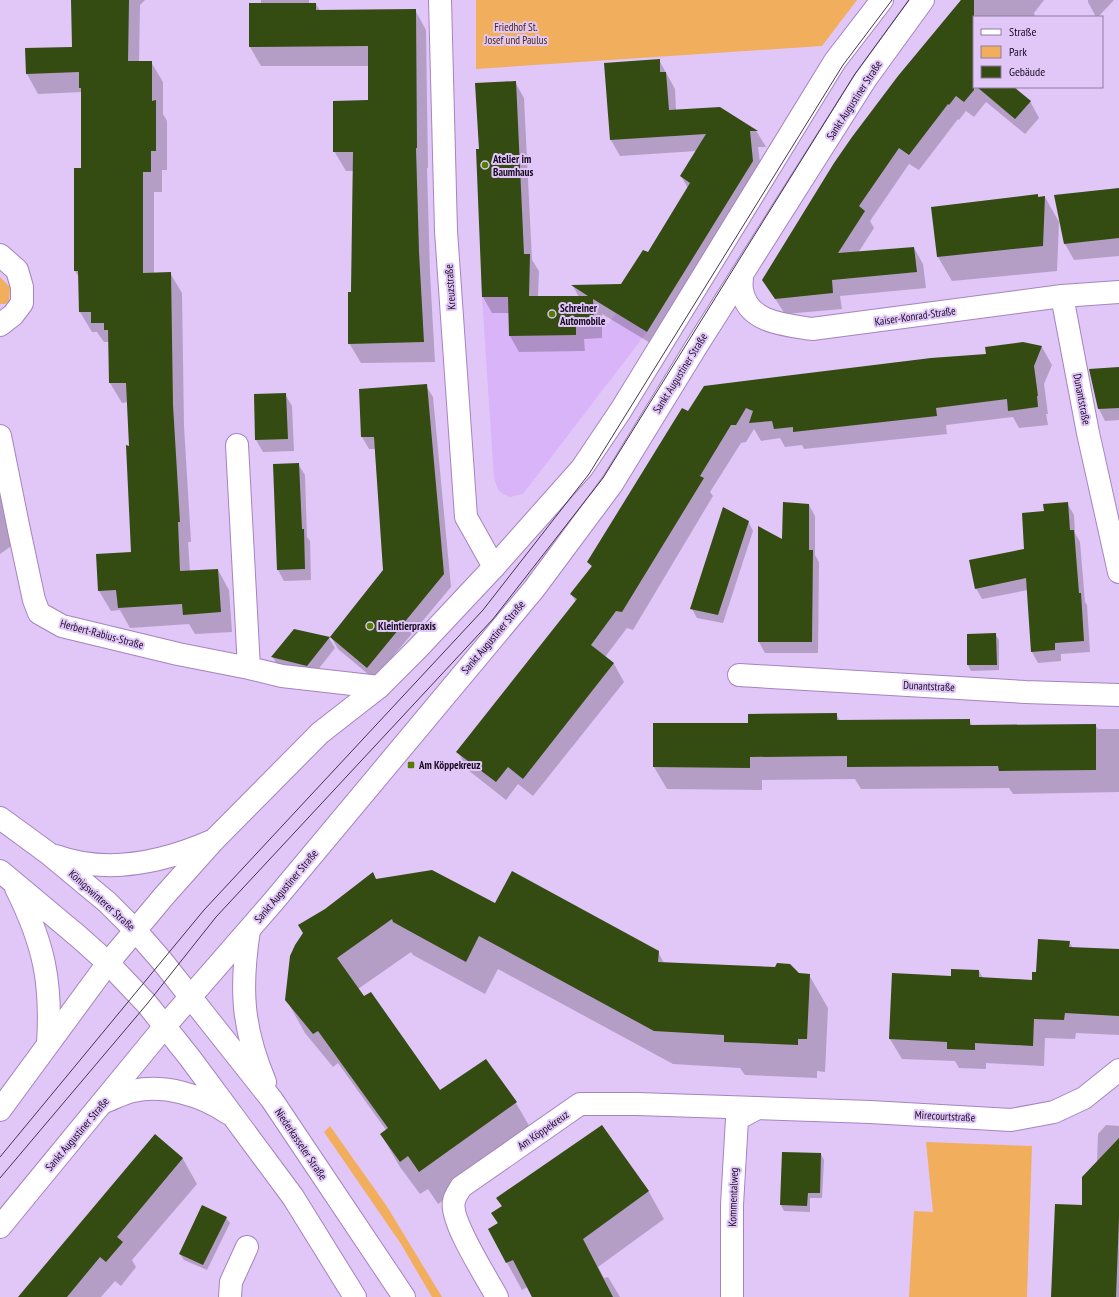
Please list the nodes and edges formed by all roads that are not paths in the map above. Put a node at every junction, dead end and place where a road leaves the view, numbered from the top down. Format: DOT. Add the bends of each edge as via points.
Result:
graph roads {
  1 [pos="440,0"];
  2 [pos="882,0"];
  3 [pos="923,0"];
  4 [pos="0,255"];
  5 [pos="742,275"];
  6 [pos="1119,292"];
  7 [pos="1062,296"];
  8 [pos="0,325"];
  9 [pos="0,436"];
  10 [pos="237,445"];
  11 [pos="494,567"];
  12 [pos="1119,572"];
  13 [pos="249,668"];
  14 [pos="739,675"];
  15 [pos="379,687"];
  16 [pos="1119,695"];
  17 [pos="0,818"];
  18 [pos="214,840"];
  19 [pos="48,853"];
  20 [pos="6,875"];
  21 [pos="135,930"];
  22 [pos="249,930"];
  23 [pos="108,964"];
  24 [pos="190,996"];
  25 [pos="165,1026"];
  26 [pos="48,1044"];
  27 [pos="1119,1070"];
  28 [pos="272,1100"];
  29 [pos="104,1102"];
  30 [pos="756,1108"];
  31 [pos="0,1110"];
  32 [pos="233,1116"];
  33 [pos="0,1227"];
  34 [pos="247,1247"];
  35 [pos="230,1297"];
  36 [pos="355,1297"];
  37 [pos="404,1297"];
  38 [pos="497,1297"];
  39 [pos="732,1297"];
  1 -- 11 [label="main road, Kreuzstraße" via="446,231 466,516"];
  2 -- 11 [label="main road" via="836,61 625,404 582,468"];
  3 -- 5 [label="main road, Sankt Augustiner Straße" via="865,80"];
  4 -- 8 [label="main road" via="16,270 22,287 22,303"];
  5 -- 7 [label="main road, Kaiser-Konrad-Straße" via="742,290 746,304 760,317 778,324 812,329"];
  5 -- 22 [label="main road, Sankt Augustiner Straße" via="612,484 534,589"];
  6 -- 7 [label="main road, Kaiser-Konrad-Straße"];
  7 -- 12 [label="main road, Dunantstraße" via="1088,433"];
  9 -- 13 [label="main road, Herbert-Rabius-Straße" via="22,546 39,613 62,626"];
  10 -- 13 [label="main road"];
  11 -- 15 [label="main road"];
  13 -- 15 [label="main road, Herbert-Rabius-Straße" via="282,676"];
  14 -- 16 [label="main road, Dunantstraße"];
  15 -- 18 [label="main road" via="320,733"];
  17 -- 19 [label="main road, Königswinterer Straße"];
  18 -- 19 [label="main road" via="174,855 103,866 67,860"];
  18 -- 21 [label="main road"];
  19 -- 21 [label="main road, Königswinterer Straße" via="107,902"];
  20 -- 23 [label="main road"];
  20 -- 26 [label="main road" via="28,912 43,955 49,995"];
  21 -- 23 [label="main road"];
  21 -- 24 [label="main road, Königswinterer Straße"];
  22 -- 24 [label="main road, Sankt Augustiner Straße"];
  22 -- 28 [label="main road" via="243,993 246,1023 259,1069"];
  23 -- 25 [label="main road"];
  23 -- 26 [label="main road"];
  24 -- 25 [label="main road, Sankt Augustiner Straße"];
  24 -- 28 [label="main road, Niederkasseler Straße"];
  25 -- 29 [label="main road, Sankt Augustiner Straße"];
  25 -- 32 [label="main road"];
  26 -- 31 [label="main road"];
  27 -- 30 [label="main road, Mirecourtstraße" via="1084,1098 1054,1112 1010,1120"];
  28 -- 37 [label="main road, Niederkasseler Straße"];
  29 -- 32 [label="main road" via="132,1091 162,1090 178,1092 207,1102"];
  29 -- 33 [label="main road, Sankt Augustiner Straße"];
  30 -- 38 [label="main road, Am Köppekreuz" via="580,1104 461,1187 454,1202 455,1217"];
  30 -- 39 [label="main road, Kommentalweg" via="737,1119 732,1205"];
  32 -- 36 [label="main road" via="293,1197"];
  34 -- 35 [label="main road" via="231,1282"];
}
